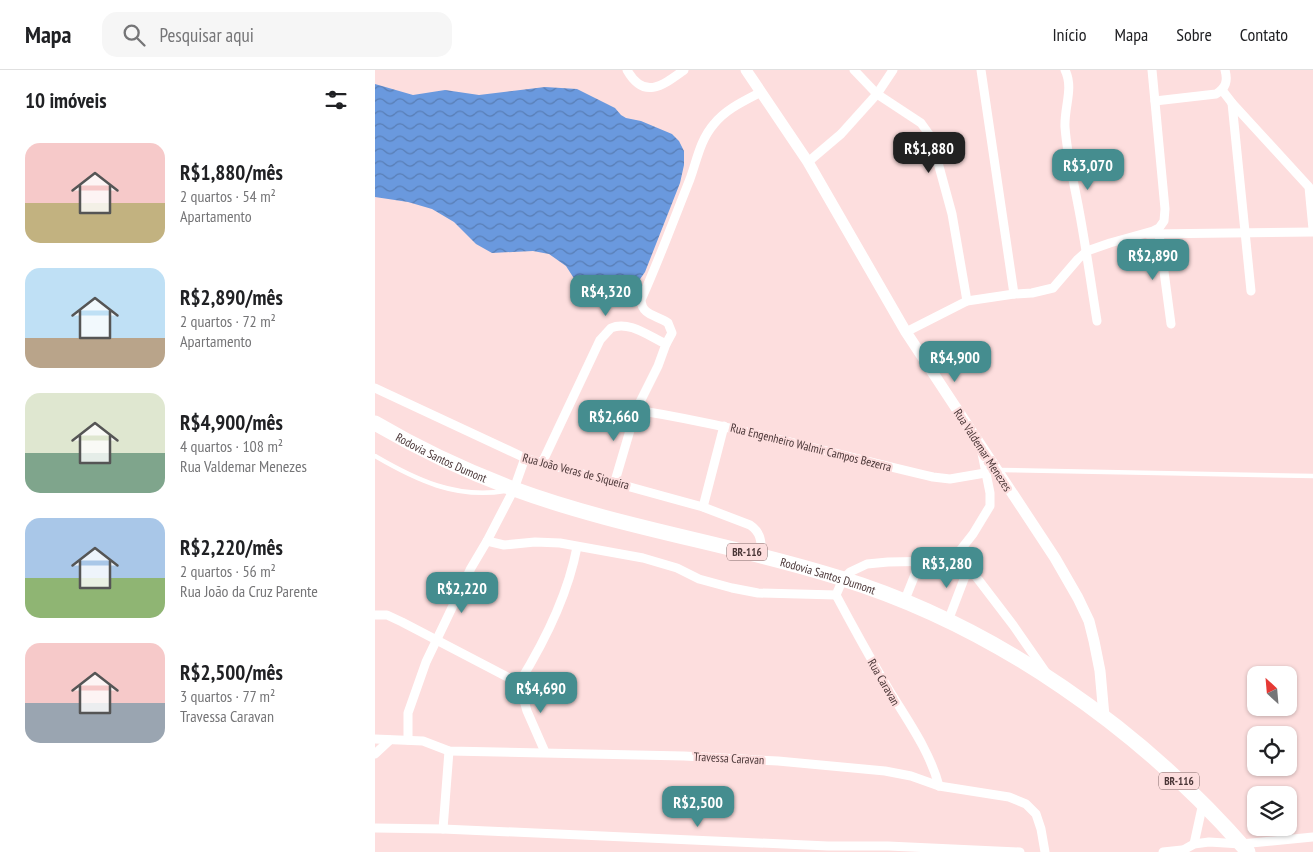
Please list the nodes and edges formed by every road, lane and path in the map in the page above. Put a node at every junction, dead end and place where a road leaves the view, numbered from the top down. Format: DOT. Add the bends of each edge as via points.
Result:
graph roads {
  1 [pos="627,70"];
  2 [pos="684,70"];
  3 [pos="746,70"];
  4 [pos="854,70"];
  5 [pos="893,70"];
  6 [pos="981,70"];
  7 [pos="1065,70"];
  8 [pos="1152,70"];
  9 [pos="1225,70"];
  10 [pos="1222,90"];
  11 [pos="761,92"];
  12 [pos="877,94"];
  13 [pos="1155,101"];
  14 [pos="1232,103"];
  15 [pos="808,162"];
  16 [pos="1311,188"];
  17 [pos="1313,230"];
  18 [pos="1246,233"];
  19 [pos="1159,234"];
  20 [pos="1140,235"];
  21 [pos="1087,252"];
  22 [pos="1251,291"];
  23 [pos="1014,294"];
  24 [pos="967,301"];
  25 [pos="1097,320"];
  26 [pos="1171,324"];
  27 [pos="906,332"];
  28 [pos="666,344"];
  29 [pos="375,388"];
  30 [pos="637,410"];
  31 [pos="375,423"];
  32 [pos="724,426"];
  33 [pos="375,456"];
  34 [pos="525,458"];
  35 [pos="542,463"];
  36 [pos="991,472"];
  37 [pos="1313,476"];
  38 [pos="615,482"];
  39 [pos="514,489"];
  40 [pos="703,508"];
  41 [pos="487,541"];
  42 [pos="577,547"];
  43 [pos="958,553"];
  44 [pos="762,556"];
  45 [pos="920,562"];
  46 [pos="969,566"];
  47 [pos="843,578"];
  48 [pos="836,595"];
  49 [pos="904,602"];
  50 [pos="375,615"];
  51 [pos="948,621"];
  52 [pos="436,640"];
  53 [pos="1050,678"];
  54 [pos="519,683"];
  55 [pos="1104,716"];
  56 [pos="375,739"];
  57 [pos="389,740"];
  58 [pos="408,740"];
  59 [pos="449,751"];
  60 [pos="545,752"];
  61 [pos="375,754"];
  62 [pos="939,786"];
  63 [pos="1203,803"];
  64 [pos="375,828"];
  65 [pos="443,829"];
  66 [pos="1313,838"];
  67 [pos="1194,844"];
  68 [pos="1245,848"];
  69 [pos="1181,851"];
  70 [pos="1020,852"];
  71 [pos="1045,852"];
  72 [pos="1163,852"];
  1 -- 2 [label="street" via="637,84 647,88 659,86"];
  3 -- 11 [label="main road, Rua Valdemar Menezes"];
  4 -- 12 [label="street"];
  5 -- 12 [label="street"];
  6 -- 23 [label="street"];
  7 -- 21 [label="street" via="1070,90 1065,118 1066,138"];
  8 -- 13 [label="street"];
  9 -- 10 [label="street" via="1227,79"];
  10 -- 13 [label="street" via="1216,94"];
  10 -- 14 [label="street"];
  11 -- 15 [label="main road, Rua Valdemar Menezes"];
  11 -- 28 [label="street" via="722,115 707,133 641,300 646,312 668,323 672,333"];
  12 -- 15 [label="street" via="841,134"];
  12 -- 24 [label="street" via="921,123 931,137 952,214"];
  13 -- 20 [label="street" via="1165,216 1159,228"];
  14 -- 16 [label="street"];
  14 -- 18 [label="street"];
  15 -- 27 [label="main road, Rua Valdemar Menezes"];
  16 -- 17 [label="street"];
  17 -- 18 [label="street"];
  18 -- 19 [label="street"];
  18 -- 22 [label="street"];
  19 -- 20 [label="street"];
  19 -- 26 [label="street"];
  20 -- 21 [label="street"];
  21 -- 23 [label="street" via="1053,288 1033,294"];
  21 -- 25 [label="street"];
  23 -- 24 [label="street"];
  24 -- 27 [label="street"];
  27 -- 36 [label="main road, Rua Valdemar Menezes" via="981,447"];
  28 -- 30 [label="street"];
  28 -- 35 [label="street" via="624,326 607,330"];
  29 -- 34 [label="street, Rua João Veras de Siqueira"];
  30 -- 32 [label="street, Rua Engenheiro Walmir Campos Bezerra"];
  30 -- 38 [label="street"];
  31 -- 39 [label="highway, Rodovia Santos Dumont / BR-116" via="444,460"];
  32 -- 36 [label="street, Rua Engenheiro Walmir Campos Bezerra" via="933,477 950,479"];
  32 -- 40 [label="street"];
  33 -- 39 [label="lane" via="421,481 450,490 476,493"];
  34 -- 35 [label="street, Rua João Veras de Siqueira"];
  34 -- 39 [label="street"];
  35 -- 38 [label="street, Rua João Veras de Siqueira"];
  36 -- 37 [label="lane"];
  36 -- 43 [label="street" via="990,506"];
  36 -- 55 [label="main road, Rua Valdemar Menezes" via="1055,558 1078,598 1089,622 1100,671"];
  38 -- 40 [label="street, Rua João Veras de Siqueira"];
  39 -- 41 [label="street"];
  39 -- 44 [label="highway, Rodovia Santos Dumont / BR-116" via="602,516"];
  40 -- 44 [label="street, Rua João Veras de Siqueira" via="756,529 761,538"];
  41 -- 42 [label="street" via="504,545 547,542"];
  41 -- 52 [label="street"];
  42 -- 48 [label="street" via="643,558 732,588"];
  42 -- 54 [label="street" via="572,570 551,623"];
  43 -- 45 [label="street" via="943,561"];
  43 -- 46 [label="street"];
  44 -- 47 [label="highway, Rodovia Santos Dumont / BR-116"];
  45 -- 47 [label="street" via="877,562"];
  45 -- 49 [label="street"];
  46 -- 51 [label="street"];
  46 -- 53 [label="street"];
  47 -- 48 [label="street"];
  47 -- 49 [label="highway, Rodovia Santos Dumont / BR-116"];
  48 -- 62 [label="street, Rua Caravan" via="925,750"];
  49 -- 51 [label="highway, Rodovia Santos Dumont / BR-116"];
  50 -- 52 [label="street" via="387,616"];
  51 -- 53 [label="highway, Rodovia Santos Dumont / BR-116"];
  52 -- 54 [label="street"];
  52 -- 58 [label="street" via="408,713"];
  53 -- 55 [label="highway, Rodovia Santos Dumont / BR-116"];
  54 -- 60 [label="street"];
  55 -- 63 [label="highway, Rodovia Santos Dumont / BR-116"];
  56 -- 57 [label="street, Travessa Caravan"];
  57 -- 58 [label="street, Travessa Caravan"];
  57 -- 61 [label="street"];
  58 -- 59 [label="street, Travessa Caravan"];
  59 -- 60 [label="street, Travessa Caravan"];
  59 -- 65 [label="street"];
  60 -- 62 [label="street, Travessa Caravan" via="778,761 885,771"];
  62 -- 71 [label="street, Travessa Caravan" via="1009,797 1025,804 1036,814"];
  63 -- 67 [label="street"];
  63 -- 68 [label="highway, Rodovia Santos Dumont / BR-116"];
  64 -- 65 [label="street"];
  65 -- 70 [label="street"];
  66 -- 68 [label="street"];
  67 -- 68 [label="street" via="1209,842"];
  67 -- 69 [label="street"];
  69 -- 72 [label="street"];
}
